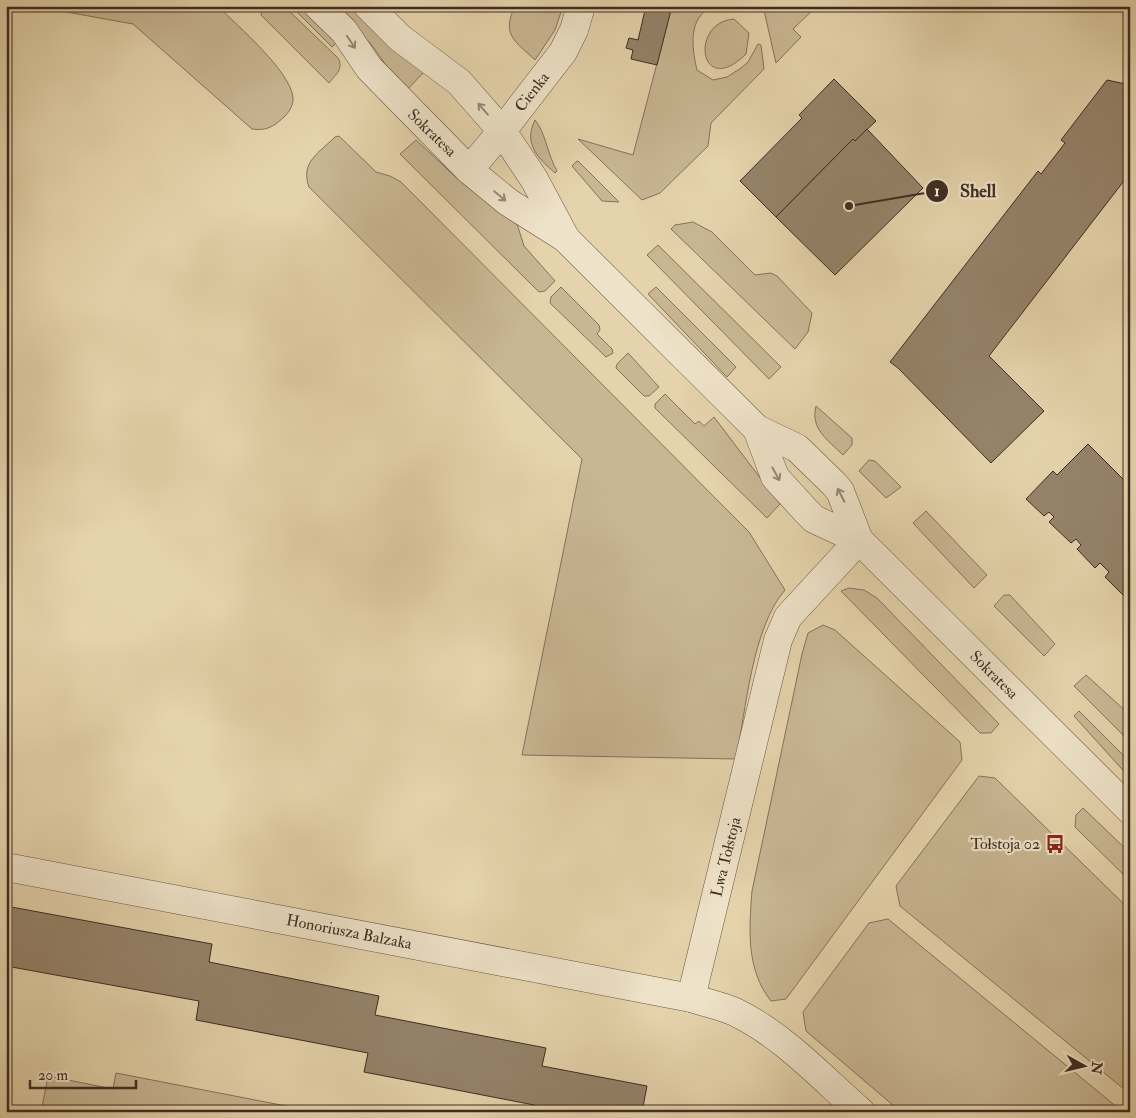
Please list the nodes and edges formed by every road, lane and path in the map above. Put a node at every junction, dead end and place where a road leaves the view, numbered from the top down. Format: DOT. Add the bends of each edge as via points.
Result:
graph roads {
  1 [pos="318,6"];
  2 [pos="368,6"];
  3 [pos="581,6"];
  4 [pos="502,131"];
  5 [pos="468,170"];
  6 [pos="566,238"];
  7 [pos="757,429"];
  8 [pos="859,540"];
  9 [pos="1130,810"];
  10 [pos="6,867"];
  11 [pos="691,998"];
  12 [pos="861,1112"];
  1 -- 5 [label="street, Sokratesa, one-way" via="344,31 368,68"];
  4 -- 2 [label="street, Sokratesa, one-way" via="459,82 400,38"];
  3 -- 4 [label="street, Cienka" via="564,52"];
  4 -- 5 [label="street, Cienka"];
  4 -- 6 [label="street, Sokratesa" via="534,179"];
  5 -- 6 [label="street, Sokratesa, one-way" via="508,202"];
  6 -- 7 [label="street, Sokratesa"];
  8 -- 7 [label="street, Sokratesa, one-way" via="840,491 833,483 798,448"];
  7 -- 8 [label="street, Sokratesa, one-way" via="776,477 806,511 814,519"];
  8 -- 9 [label="street, Sokratesa"];
  8 -- 11 [label="street, Lwa Tołstoja" via="788,617 778,640"];
  10 -- 11 [label="street, Honoriusza Balzaka"];
  11 -- 12 [label="street" via="733,1011 757,1024"];
}
